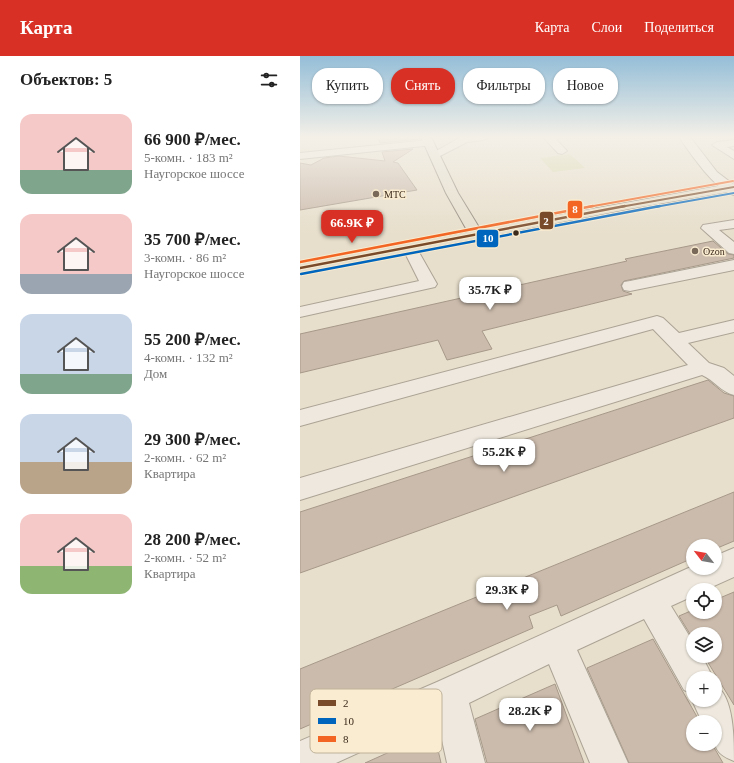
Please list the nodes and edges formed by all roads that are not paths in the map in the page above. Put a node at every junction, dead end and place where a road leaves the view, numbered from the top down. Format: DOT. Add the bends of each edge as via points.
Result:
graph roads {
  1 [pos="441,170"];
  2 [pos="710,170"];
  3 [pos="732,189"];
  4 [pos="734,224"];
  5 [pos="476,234"];
  6 [pos="409,247"];
  7 [pos="734,250"];
  8 [pos="734,265"];
  9 [pos="300,268"];
  10 [pos="630,286"];
  11 [pos="300,312"];
  12 [pos="734,326"];
  13 [pos="675,340"];
  14 [pos="702,368"];
  15 [pos="734,388"];
  16 [pos="300,418"];
  17 [pos="300,489"];
  18 [pos="734,562"];
  19 [pos="651,601"];
  20 [pos="557,643"];
  21 [pos="692,671"];
  22 [pos="449,694"];
  23 [pos="442,697"];
  24 [pos="713,707"];
  25 [pos="734,743"];
  26 [pos="325,753"];
  27 [pos="315,758"];
  28 [pos="466,763"];
  29 [pos="609,763"];
  1 -- 5 [label="main road"];
  2 -- 3 [label="lane"];
  3 -- 5 [label="main road"];
  4 -- 7 [label="lane" via="708,228"];
  5 -- 6 [label="main road"];
  6 -- 9 [label="main road"];
  6 -- 11 [label="lane" via="429,284"];
  8 -- 10 [label="lane"];
  12 -- 13 [label="lane"];
  13 -- 14 [label="lane"];
  13 -- 16 [label="lane" via="657,322"];
  14 -- 15 [label="lane" via="717,373"];
  14 -- 17 [label="lane"];
  18 -- 19 [label="lane"];
  19 -- 20 [label="lane"];
  19 -- 21 [label="lane"];
  20 -- 22 [label="lane"];
  20 -- 29 [label="lane"];
  22 -- 23 [label="lane"];
  22 -- 28 [label="lane"];
  24 -- 25 [label="lane"];
  26 -- 27 [label="lane"];
}
